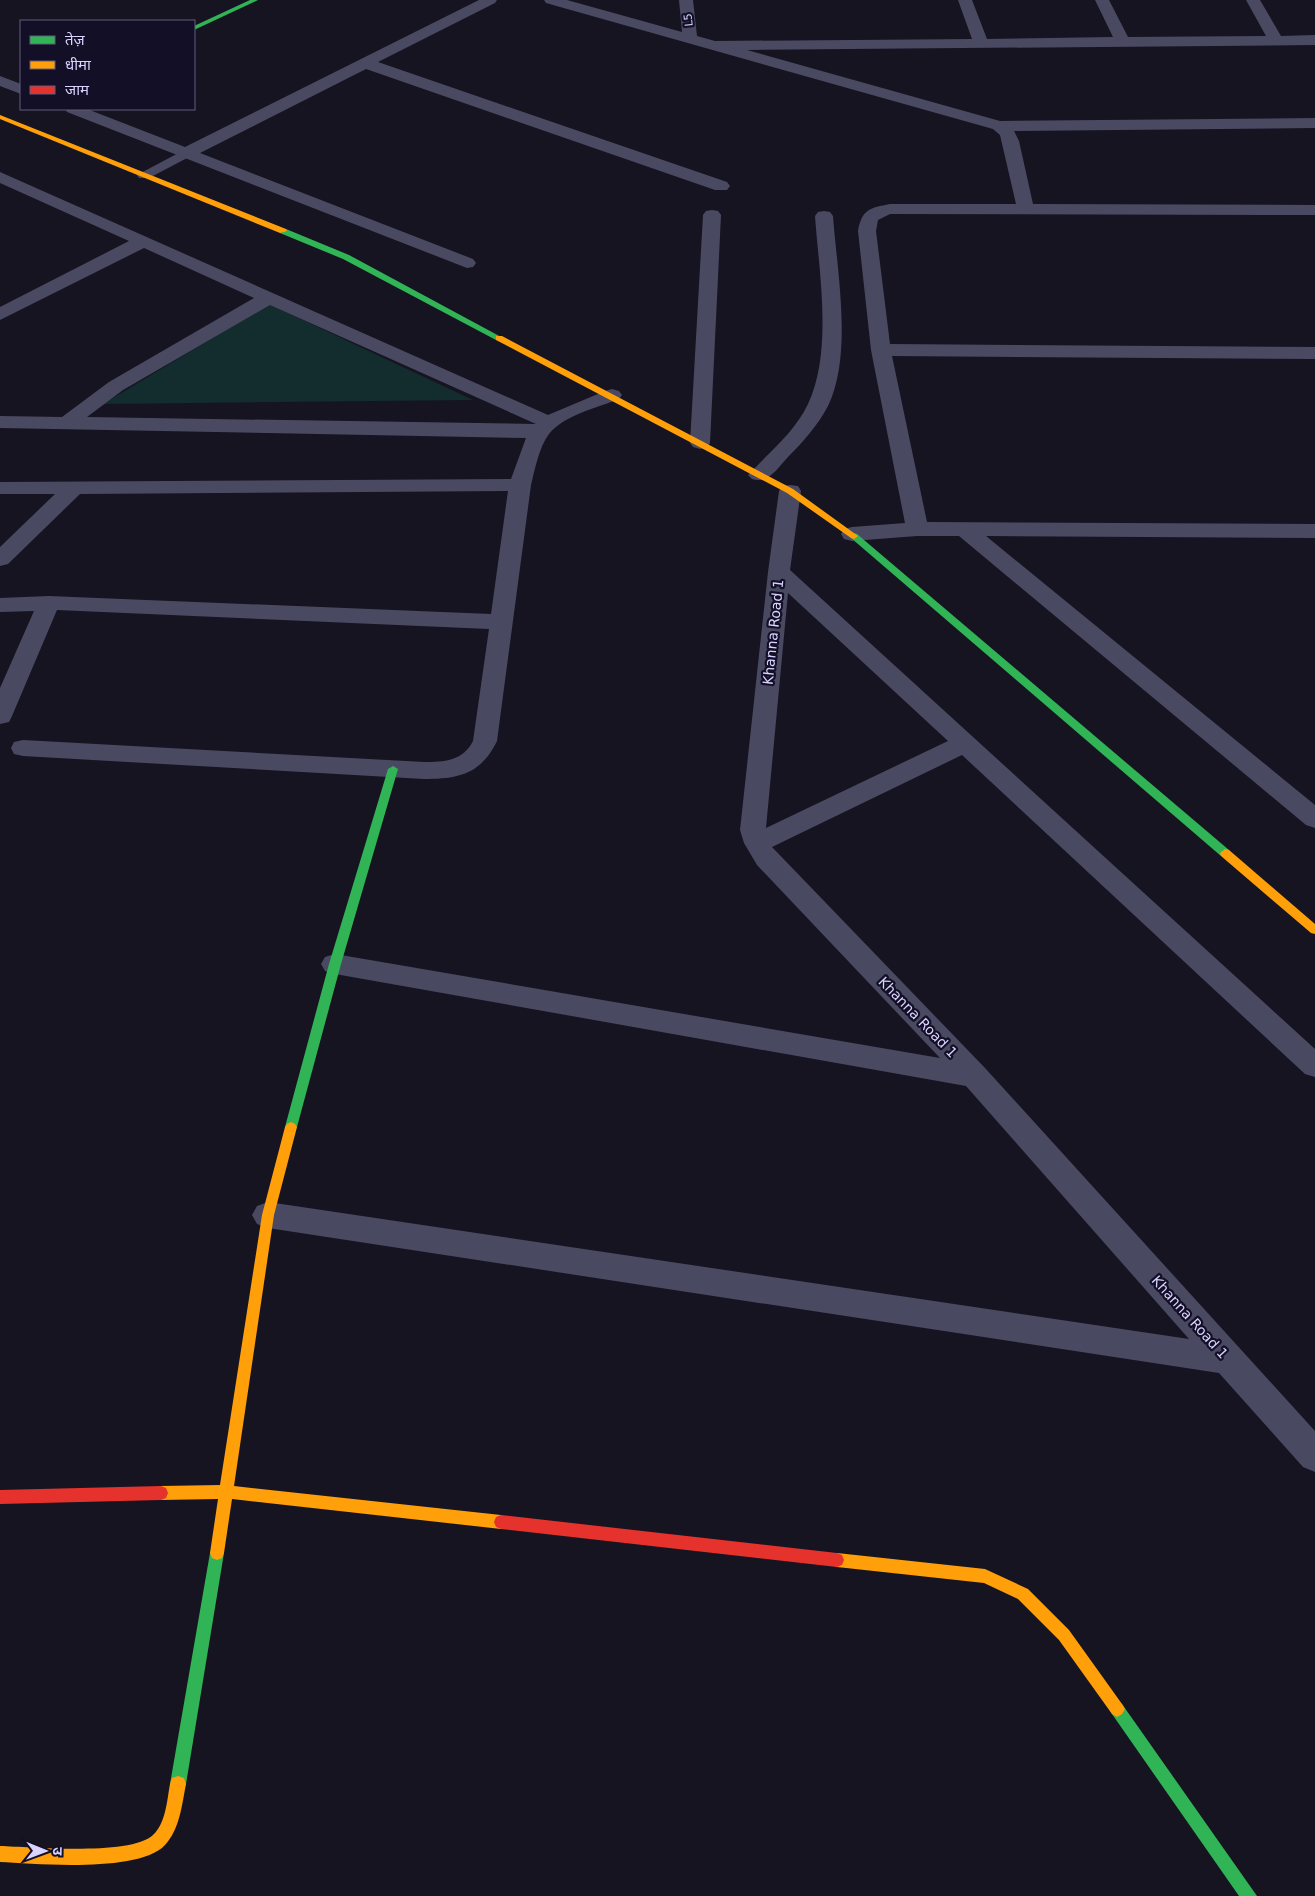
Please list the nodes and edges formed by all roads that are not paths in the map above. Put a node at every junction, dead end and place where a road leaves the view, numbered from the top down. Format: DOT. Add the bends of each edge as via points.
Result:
graph roads {
  1 [pos="253,0"];
  2 [pos="490,0"];
  3 [pos="551,0"];
  4 [pos="686,0"];
  5 [pos="965,0"];
  6 [pos="1102,0"];
  7 [pos="1253,0"];
  8 [pos="195,28"];
  9 [pos="690,40"];
  10 [pos="1276,40"];
  11 [pos="1315,40"];
  12 [pos="1123,42"];
  13 [pos="982,44"];
  14 [pos="711,46"];
  15 [pos="365,63"];
  16 [pos="0,81"];
  17 [pos="20,89"];
  18 [pos="14,108"];
  19 [pos="76,110"];
  20 [pos="0,116"];
  21 [pos="1315,123"];
  22 [pos="999,126"];
  23 [pos="186,153"];
  24 [pos="144,175"];
  25 [pos="0,177"];
  26 [pos="721,186"];
  27 [pos="1026,210"];
  28 [pos="1315,210"];
  29 [pos="712,215"];
  30 [pos="824,216"];
  31 [pos="144,241"];
  32 [pos="467,263"];
  33 [pos="269,297"];
  34 [pos="0,314"];
  35 [pos="881,350"];
  36 [pos="1315,353"];
  37 [pos="612,395"];
  38 [pos="0,422"];
  39 [pos="67,423"];
  40 [pos="545,428"];
  41 [pos="700,443"];
  42 [pos="760,475"];
  43 [pos="520,485"];
  44 [pos="0,488"];
  45 [pos="74,488"];
  46 [pos="790,492"];
  47 [pos="917,529"];
  48 [pos="964,529"];
  49 [pos="1315,531"];
  50 [pos="852,534"];
  51 [pos="0,559"];
  52 [pos="779,572"];
  53 [pos="49,604"];
  54 [pos="0,605"];
  55 [pos="502,622"];
  56 [pos="0,716"];
  57 [pos="965,744"];
  58 [pos="22,748"];
  59 [pos="393,769"];
  60 [pos="1315,819"];
  61 [pos="757,843"];
  62 [pos="1315,930"];
  63 [pos="336,964"];
  64 [pos="1315,1066"];
  65 [pos="975,1076"];
  66 [pos="268,1215"];
  67 [pos="1227,1359"];
  68 [pos="1315,1456"];
  69 [pos="228,1492"];
  70 [pos="0,1497"];
  71 [pos="0,1854"];
  72 [pos="1249,1896"];
  1 -- 8 [label="street"];
  2 -- 15 [label="street"];
  3 -- 9 [label="street"];
  4 -- 9 [label="street, L5"];
  5 -- 13 [label="street"];
  6 -- 12 [label="street"];
  7 -- 10 [label="street"];
  9 -- 14 [label="street"];
  10 -- 11 [label="street"];
  10 -- 12 [label="street"];
  12 -- 13 [label="street"];
  13 -- 14 [label="street"];
  14 -- 22 [label="street"];
  15 -- 23 [label="street"];
  15 -- 26 [label="street"];
  16 -- 17 [label="street"];
  18 -- 20 [label="street"];
  19 -- 23 [label="street"];
  20 -- 24 [label="street"];
  21 -- 22 [label="street"];
  22 -- 27 [label="street" via="1011,141"];
  23 -- 24 [label="lane"];
  23 -- 32 [label="street"];
  24 -- 37 [label="street" via="346,257"];
  25 -- 31 [label="street"];
  27 -- 28 [label="street"];
  27 -- 35 [label="street" via="890,210 877,212 869,218 867,231"];
  29 -- 41 [label="street"];
  30 -- 42 [label="street" via="830,357 826,381 818,404 800,431"];
  31 -- 33 [label="street"];
  31 -- 34 [label="street"];
  33 -- 39 [label="street" via="116,386"];
  33 -- 40 [label="street"];
  35 -- 36 [label="street"];
  35 -- 47 [label="street"];
  37 -- 40 [label="street"];
  37 -- 41 [label="street"];
  38 -- 39 [label="street"];
  39 -- 40 [label="street"];
  40 -- 43 [label="street"];
  41 -- 42 [label="street"];
  42 -- 46 [label="street"];
  43 -- 45 [label="street"];
  43 -- 55 [label="street"];
  44 -- 45 [label="street"];
  45 -- 51 [label="street"];
  46 -- 50 [label="street"];
  46 -- 52 [label="street, Khanna Road 1"];
  47 -- 48 [label="street"];
  47 -- 50 [label="street"];
  48 -- 49 [label="street"];
  48 -- 60 [label="street"];
  50 -- 62 [label="street"];
  52 -- 57 [label="street"];
  52 -- 61 [label="street, Khanna Road 1" via="753,830"];
  53 -- 54 [label="street"];
  53 -- 55 [label="street"];
  53 -- 56 [label="street"];
  55 -- 59 [label="street" via="485,741 475,758 449,770"];
  57 -- 61 [label="street"];
  57 -- 64 [label="street"];
  58 -- 59 [label="street"];
  59 -- 63 [label="street"];
  61 -- 65 [label="street, Khanna Road 1" via="766,858"];
  63 -- 65 [label="street"];
  63 -- 66 [label="street"];
  65 -- 67 [label="street, Khanna Road 1"];
  66 -- 67 [label="street"];
  66 -- 69 [label="street"];
  67 -- 68 [label="street, Khanna Road 1"];
  69 -- 70 [label="street"];
  69 -- 71 [label="street" via="173,1811 166,1832 153,1846 141,1852"];
  69 -- 72 [label="street" via="985,1576 1023,1594 1064,1634"];
}
